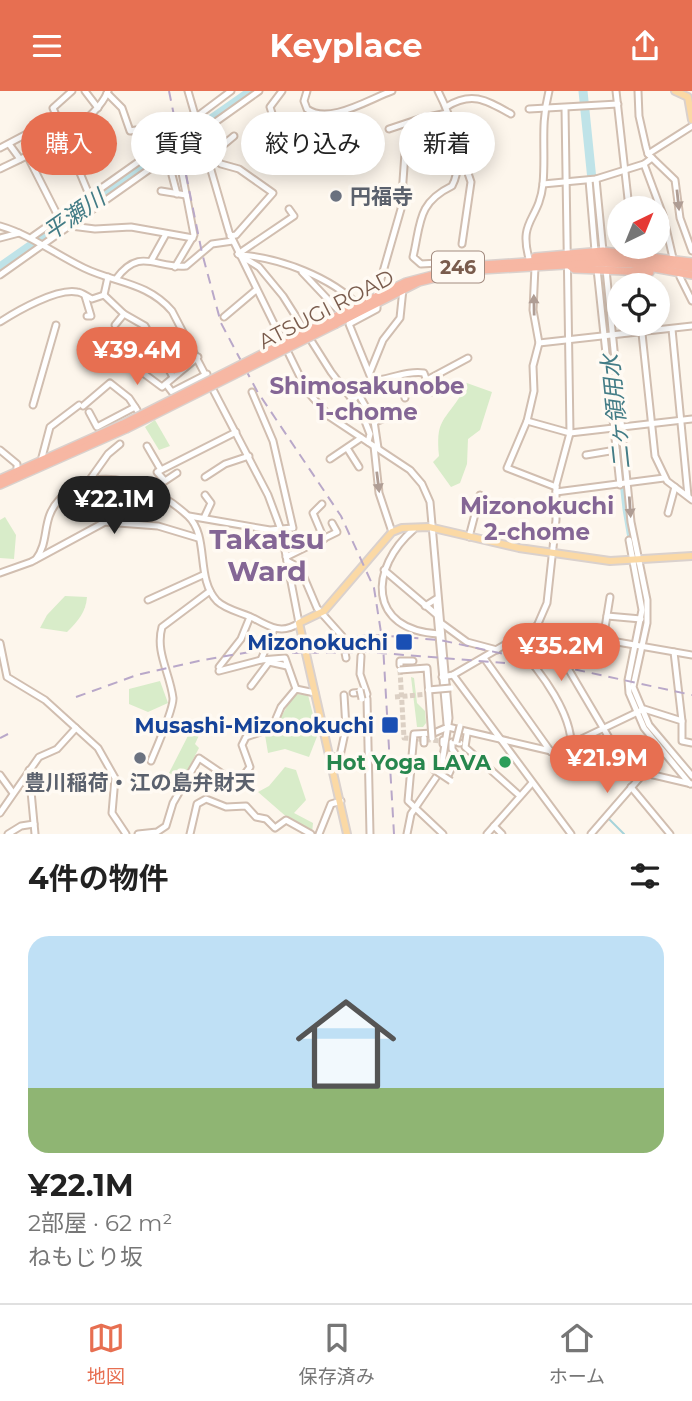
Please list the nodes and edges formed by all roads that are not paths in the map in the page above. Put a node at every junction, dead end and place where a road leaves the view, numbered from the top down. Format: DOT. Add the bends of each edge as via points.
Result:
graph roads {
  1 [pos="72,91"];
  2 [pos="85,91"];
  3 [pos="188,91"];
  4 [pos="231,91"];
  5 [pos="259,91"];
  6 [pos="307,91"];
  7 [pos="392,91"];
  8 [pos="438,91"];
  9 [pos="549,91"];
  10 [pos="611,91"];
  11 [pos="638,91"];
  12 [pos="675,91"];
  13 [pos="108,92"];
  14 [pos="277,92"];
  15 [pos="383,93"];
  16 [pos="688,94"];
  17 [pos="617,97"];
  18 [pos="98,108"];
  19 [pos="565,108"];
  20 [pos="529,109"];
  21 [pos="447,110"];
  22 [pos="544,110"];
  23 [pos="55,112"];
  24 [pos="93,112"];
  25 [pos="194,112"];
  26 [pos="205,112"];
  27 [pos="271,112"];
  28 [pos="440,112"];
  29 [pos="227,113"];
  30 [pos="511,114"];
  31 [pos="692,120"];
  32 [pos="399,125"];
  33 [pos="692,125"];
  34 [pos="389,129"];
  35 [pos="131,131"];
  36 [pos="234,136"];
  37 [pos="21,138"];
  38 [pos="227,142"];
  39 [pos="9,144"];
  40 [pos="0,148"];
  41 [pos="650,156"];
  42 [pos="20,159"];
  43 [pos="644,165"];
  44 [pos="227,166"];
  45 [pos="131,167"];
  46 [pos="0,169"];
  47 [pos="625,170"];
  48 [pos="38,175"];
  49 [pos="81,175"];
  50 [pos="172,175"];
  51 [pos="214,175"];
  52 [pos="403,175"];
  53 [pos="457,175"];
  54 [pos="468,175"];
  55 [pos="592,179"];
  56 [pos="566,181"];
  57 [pos="543,184"];
  58 [pos="161,191"];
  59 [pos="177,194"];
  60 [pos="186,195"];
  61 [pos="628,196"];
  62 [pos="90,197"];
  63 [pos="289,209"];
  64 [pos="59,218"];
  65 [pos="0,226"];
  66 [pos="71,226"];
  67 [pos="19,233"];
  68 [pos="166,234"];
  69 [pos="0,237"];
  70 [pos="33,238"];
  71 [pos="193,238"];
  72 [pos="231,239"];
  73 [pos="462,244"];
  74 [pos="44,245"];
  75 [pos="692,251"];
  76 [pos="238,254"];
  77 [pos="607,257"];
  78 [pos="670,257"];
  79 [pos="673,258"];
  80 [pos="568,259"];
  81 [pos="599,260"];
  82 [pos="151,261"];
  83 [pos="692,262"];
  84 [pos="532,263"];
  85 [pos="175,267"];
  86 [pos="449,268"];
  87 [pos="692,268"];
  88 [pos="300,270"];
  89 [pos="636,271"];
  90 [pos="0,275"];
  91 [pos="108,277"];
  92 [pos="680,277"];
  93 [pos="692,277"];
  94 [pos="116,279"];
  95 [pos="403,289"];
  96 [pos="256,290"];
  97 [pos="104,295"];
  98 [pos="85,296"];
  99 [pos="377,299"];
  100 [pos="692,301"];
  101 [pos="337,309"];
  102 [pos="360,309"];
  103 [pos="124,314"];
  104 [pos="87,316"];
  105 [pos="224,317"];
  106 [pos="0,322"];
  107 [pos="56,325"];
  108 [pos="115,325"];
  109 [pos="692,326"];
  110 [pos="607,327"];
  111 [pos="672,329"];
  112 [pos="149,336"];
  113 [pos="608,336"];
  114 [pos="642,336"];
  115 [pos="569,340"];
  116 [pos="538,343"];
  117 [pos="198,358"];
  118 [pos="468,358"];
  119 [pos="369,372"];
  120 [pos="207,374"];
  121 [pos="173,377"];
  122 [pos="399,378"];
  123 [pos="427,380"];
  124 [pos="371,381"];
  125 [pos="166,384"];
  126 [pos="252,392"];
  127 [pos="431,392"];
  128 [pos="357,397"];
  129 [pos="405,398"];
  130 [pos="33,405"];
  131 [pos="82,406"];
  132 [pos="395,414"];
  133 [pos="692,419"];
  134 [pos="681,420"];
  135 [pos="527,421"];
  136 [pos="375,422"];
  137 [pos="651,423"];
  138 [pos="124,426"];
  139 [pos="618,427"];
  140 [pos="236,432"];
  141 [pos="570,433"];
  142 [pos="361,438"];
  143 [pos="120,444"];
  144 [pos="147,446"];
  145 [pos="373,446"];
  146 [pos="347,448"];
  147 [pos="0,450"];
  148 [pos="616,450"];
  149 [pos="586,455"];
  150 [pos="249,456"];
  151 [pos="330,459"];
  152 [pos="41,461"];
  153 [pos="359,467"];
  154 [pos="160,470"];
  155 [pos="17,472"];
  156 [pos="177,473"];
  157 [pos="205,477"];
  158 [pos="664,478"];
  159 [pos="0,479"];
  160 [pos="624,484"];
  161 [pos="0,485"];
  162 [pos="86,485"];
  163 [pos="675,487"];
  164 [pos="76,488"];
  165 [pos="556,490"];
  166 [pos="205,495"];
  167 [pos="480,495"];
  168 [pos="690,498"];
  169 [pos="322,505"];
  170 [pos="668,513"];
  171 [pos="189,516"];
  172 [pos="204,518"];
  173 [pos="118,523"];
  174 [pos="332,523"];
  175 [pos="432,528"];
  176 [pos="414,529"];
  177 [pos="281,530"];
  178 [pos="392,532"];
  179 [pos="469,537"];
  180 [pos="198,538"];
  181 [pos="324,539"];
  182 [pos="629,540"];
  183 [pos="552,553"];
  184 [pos="692,556"];
  185 [pos="36,559"];
  186 [pos="287,559"];
  187 [pos="636,560"];
  188 [pos="384,570"];
  189 [pos="436,571"];
  190 [pos="0,573"];
  191 [pos="203,575"];
  192 [pos="210,591"];
  193 [pos="610,597"];
  194 [pos="436,599"];
  195 [pos="148,600"];
  196 [pos="425,606"];
  197 [pos="323,612"];
  198 [pos="437,615"];
  199 [pos="607,616"];
  200 [pos="250,617"];
  201 [pos="641,619"];
  202 [pos="299,623"];
  203 [pos="442,623"];
  204 [pos="536,627"];
  205 [pos="274,629"];
  206 [pos="439,634"];
  207 [pos="603,640"];
  208 [pos="513,641"];
  209 [pos="0,643"];
  210 [pos="639,646"];
  211 [pos="496,650"];
  212 [pos="674,652"];
  213 [pos="692,655"];
  214 [pos="361,656"];
  215 [pos="346,658"];
  216 [pos="484,658"];
  217 [pos="261,660"];
  218 [pos="413,661"];
  219 [pos="287,666"];
  220 [pos="447,677"];
  221 [pos="430,685"];
  222 [pos="251,686"];
  223 [pos="451,687"];
  224 [pos="296,689"];
  225 [pos="315,693"];
  226 [pos="344,695"];
  227 [pos="638,711"];
  228 [pos="682,721"];
  229 [pos="448,727"];
  230 [pos="76,728"];
  231 [pos="346,728"];
  232 [pos="459,728"];
  233 [pos="602,728"];
  234 [pos="369,733"];
  235 [pos="467,734"];
  236 [pos="432,738"];
  237 [pos="503,742"];
  238 [pos="573,743"];
  239 [pos="692,743"];
  240 [pos="552,753"];
  241 [pos="570,757"];
  242 [pos="331,758"];
  243 [pos="151,761"];
  244 [pos="29,770"];
  245 [pos="435,770"];
  246 [pos="628,770"];
  247 [pos="643,774"];
  248 [pos="0,775"];
  249 [pos="691,781"];
  250 [pos="532,783"];
  251 [pos="631,787"];
  252 [pos="13,793"];
  253 [pos="520,796"];
  254 [pos="341,801"];
  255 [pos="414,808"];
  256 [pos="0,813"];
  257 [pos="34,824"];
  258 [pos="494,826"];
  259 [pos="8,834"];
  260 [pos="35,834"];
  261 [pos="126,834"];
  262 [pos="138,834"];
  263 [pos="190,834"];
  264 [pos="312,834"];
  265 [pos="319,834"];
  266 [pos="346,834"];
  267 [pos="370,834"];
  268 [pos="407,834"];
  269 [pos="443,834"];
  270 [pos="487,834"];
  271 [pos="502,834"];
  272 [pos="570,834"];
  273 [pos="591,834"];
  274 [pos="670,834"];
  1 -- 23 [label="street" via="53,108"];
  2 -- 18 [label="street"];
  3 -- 25 [label="street"];
  4 -- 26 [label="street"];
  5 -- 29 [label="street"];
  6 -- 15 [label="street" via="304,105 316,113 336,113"];
  7 -- 15 [label="street"];
  8 -- 21 [label="street"];
  9 -- 22 [label="street"];
  10 -- 17 [label="street"];
  11 -- 41 [label="street"];
  12 -- 16 [label="main road"];
  13 -- 18 [label="street"];
  13 -- 35 [label="street" via="122,108"];
  14 -- 27 [label="street"];
  16 -- 31 [label="main road"];
  17 -- 19 [label="street"];
  17 -- 47 [label="street"];
  18 -- 24 [label="street"];
  19 -- 22 [label="street"];
  19 -- 56 [label="street"];
  20 -- 22 [label="street"];
  21 -- 28 [label="street"];
  21 -- 30 [label="street" via="459,95 472,94"];
  22 -- 57 [label="street"];
  32 -- 34 [label="street"];
  33 -- 41 [label="street"];
  36 -- 38 [label="street"];
  37 -- 39 [label="street"];
  39 -- 40 [label="street"];
  39 -- 42 [label="street"];
  41 -- 43 [label="street"];
  41 -- 75 [label="street, one-way" via="675,180 680,218"];
  42 -- 46 [label="street"];
  43 -- 47 [label="street"];
  43 -- 79 [label="street"];
  44 -- 72 [label="street" via="274,193"];
  45 -- 62 [label="street"];
  47 -- 55 [label="street"];
  47 -- 61 [label="street"];
  48 -- 64 [label="street"];
  49 -- 62 [label="street"];
  50 -- 59 [label="street"];
  51 -- 72 [label="street"];
  52 -- 99 [label="street" via="401,209"];
  53 -- 86 [label="street" via="452,186 435,194 421,213 413,257 426,265 439,263"];
  54 -- 73 [label="street"];
  55 -- 56 [label="street"];
  55 -- 81 [label="street"];
  56 -- 57 [label="street"];
  56 -- 80 [label="street"];
  57 -- 84 [label="street" via="524,234"];
  58 -- 59 [label="street"];
  59 -- 60 [label="street"];
  60 -- 66 [label="street" via="177,148"];
  60 -- 71 [label="street"];
  62 -- 64 [label="street"];
  63 -- 76 [label="street" via="294,216"];
  64 -- 70 [label="street"];
  65 -- 67 [label="street"];
  66 -- 68 [label="street" via="131,227"];
  66 -- 74 [label="street"];
  67 -- 69 [label="street"];
  67 -- 70 [label="street"];
  68 -- 71 [label="street"];
  68 -- 82 [label="street"];
  70 -- 74 [label="street"];
  71 -- 85 [label="street"];
  72 -- 76 [label="street"];
  72 -- 85 [label="street" via="212,244 193,263"];
  74 -- 90 [label="street"];
  74 -- 91 [label="street"];
  76 -- 88 [label="street"];
  76 -- 96 [label="street"];
  76 -- 128 [label="street" via="270,277 331,372"];
  77 -- 81 [label="highway, 246"];
  78 -- 79 [label="highway, 246"];
  79 -- 83 [label="highway, 246"];
  80 -- 81 [label="highway, ATSUGI ROAD / 246"];
  80 -- 81 [label="highway, 246" via="574,269"];
  80 -- 84 [label="highway, ATSUGI ROAD / 246"];
  80 -- 115 [label="street"];
  81 -- 87 [label="highway, ATSUGI ROAD / 246" via="640,259"];
  81 -- 89 [label="highway, 246"];
  81 -- 93 [label="highway, ATSUGI ROAD / 246"];
  81 -- 110 [label="street"];
  82 -- 85 [label="street"];
  82 -- 94 [label="street" via="142,259"];
  84 -- 86 [label="highway, ATSUGI ROAD / 246"];
  84 -- 95 [label="highway, ATSUGI ROAD / 246" via="441,275"];
  116 -- 84 [label="street, one-way"];
  86 -- 99 [label="highway, ATSUGI ROAD / 246" via="406,282"];
  88 -- 101 [label="street"];
  88 -- 102 [label="street"];
  89 -- 92 [label="highway, 246"];
  91 -- 94 [label="street"];
  91 -- 97 [label="street"];
  92 -- 93 [label="highway, 246"];
  92 -- 100 [label="street"];
  94 -- 117 [label="street" via="137,284 165,303"];
  95 -- 99 [label="highway, ATSUGI ROAD / 246"];
  95 -- 119 [label="street" via="401,318 383,340"];
  96 -- 105 [label="street"];
  96 -- 142 [label="street" via="307,391 330,417"];
  97 -- 98 [label="street"];
  97 -- 103 [label="street"];
  98 -- 104 [label="street" via="91,316"];
  98 -- 106 [label="street" via="76,291 45,299"];
  99 -- 102 [label="highway, ATSUGI ROAD / 246"];
  99 -- 119 [label="street" via="377,309 349,324"];
  102 -- 138 [label="highway, ATSUGI ROAD / 246, bridge"];
  103 -- 108 [label="street"];
  103 -- 112 [label="street" via="142,323"];
  107 -- 130 [label="street"];
  109 -- 111 [label="street"];
  111 -- 134 [label="street"];
  112 -- 121 [label="street"];
  112 -- 125 [label="street" via="140,343 131,364 162,387"];
  113 -- 115 [label="street"];
  113 -- 139 [label="street"];
  114 -- 137 [label="street"];
  115 -- 116 [label="street"];
  115 -- 141 [label="street"];
  116 -- 135 [label="street"];
  117 -- 120 [label="street"];
  117 -- 121 [label="street"];
  118 -- 123 [label="street"];
  119 -- 124 [label="street"];
  120 -- 125 [label="street" via="172,392"];
  120 -- 140 [label="street"];
  121 -- 125 [label="street"];
  122 -- 123 [label="street" via="416,372 424,373"];
  122 -- 124 [label="street"];
  122 -- 129 [label="street"];
  123 -- 127 [label="street"];
  124 -- 128 [label="street"];
  126 -- 177 [label="street" via="273,442 293,520 293,527"];
  128 -- 136 [label="street"];
  128 -- 145 [label="street"];
  131 -- 131 [label="street" via="110,383 136,409 97,427"];
  131 -- 152 [label="street" via="50,427"];
  132 -- 136 [label="street"];
  133 -- 134 [label="street"];
  134 -- 137 [label="street"];
  134 -- 168 [label="street"];
  135 -- 141 [label="street"];
  135 -- 165 [label="street" via="506,468"];
  136 -- 145 [label="street"];
  137 -- 139 [label="street"];
  137 -- 158 [label="street" via="655,456"];
  138 -- 152 [label="highway, ATSUGI ROAD / 246"];
  138 -- 161 [label="highway, ATSUGI ROAD / 246"];
  139 -- 141 [label="street"];
  139 -- 148 [label="street"];
  139 -- 160 [label="street"];
  140 -- 150 [label="street"];
  140 -- 154 [label="street"];
  141 -- 165 [label="street"];
  142 -- 145 [label="street"];
  142 -- 146 [label="street"];
  143 -- 162 [label="street"];
  144 -- 154 [label="street"];
  145 -- 175 [label="street" via="419,480 431,507"];
  145 -- 178 [label="street, one-way" via="379,493"];
  146 -- 151 [label="street"];
  146 -- 153 [label="street"];
  147 -- 155 [label="street" via="17,464"];
  148 -- 149 [label="street"];
  148 -- 160 [label="street"];
  150 -- 157 [label="street"];
  150 -- 177 [label="street"];
  152 -- 155 [label="highway, ATSUGI ROAD / 246"];
  154 -- 156 [label="street" via="157,473 165,481"];
  155 -- 159 [label="highway, ATSUGI ROAD / 246"];
  158 -- 160 [label="street"];
  158 -- 163 [label="street"];
  160 -- 165 [label="street"];
  160 -- 187 [label="street, one-way"];
  162 -- 164 [label="street"];
  162 -- 171 [label="street" via="105,479 124,481 153,490"];
  163 -- 168 [label="street"];
  163 -- 170 [label="street"];
  164 -- 173 [label="street" via="91,501 110,506"];
  164 -- 185 [label="street" via="49,513"];
  165 -- 183 [label="street"];
  166 -- 172 [label="street" via="211,503"];
  167 -- 179 [label="street"];
  169 -- 181 [label="street" via="313,513"];
  171 -- 172 [label="street"];
  171 -- 180 [label="street"];
  172 -- 177 [label="street"];
  173 -- 180 [label="street" via="158,526"];
  173 -- 185 [label="street" via="92,527"];
  174 -- 181 [label="street" via="337,532"];
  175 -- 176 [label="main road"];
  175 -- 179 [label="main road"];
  175 -- 189 [label="street"];
  176 -- 178 [label="main road"];
  176 -- 188 [label="street" via="394,549"];
  177 -- 186 [label="street"];
  178 -- 197 [label="main road"];
  179 -- 183 [label="main road"];
  180 -- 191 [label="street"];
  181 -- 186 [label="street"];
  182 -- 187 [label="street"];
  183 -- 187 [label="main road"];
  183 -- 204 [label="street" via="545,613"];
  184 -- 187 [label="main road"];
  185 -- 190 [label="street"];
  186 -- 197 [label="street" via="300,568"];
  186 -- 202 [label="street"];
  187 -- 201 [label="street"];
  187 -- 210 [label="street" via="647,609"];
  188 -- 196 [label="street"];
  188 -- 206 [label="street" via="381,586 391,617"];
  189 -- 194 [label="street"];
  189 -- 203 [label="street"];
  191 -- 192 [label="street"];
  191 -- 195 [label="street"];
  192 -- 200 [label="street" via="220,604"];
  192 -- 243 [label="street" via="162,627 159,649 173,703"];
  193 -- 199 [label="street"];
  194 -- 196 [label="street"];
  194 -- 198 [label="street"];
  196 -- 198 [label="street"];
  197 -- 202 [label="main road"];
  197 -- 215 [label="street" via="342,636"];
  198 -- 206 [label="street"];
  199 -- 201 [label="street"];
  199 -- 207 [label="street"];
  200 -- 205 [label="street"];
  200 -- 217 [label="street" via="241,639 219,669"];
  201 -- 210 [label="street"];
  202 -- 205 [label="street"];
  202 -- 225 [label="main road"];
  203 -- 211 [label="street" via="467,642"];
  203 -- 220 [label="street"];
  204 -- 207 [label="street"];
  204 -- 208 [label="street"];
  204 -- 233 [label="street" via="566,665"];
  205 -- 217 [label="street"];
  206 -- 220 [label="street"];
  207 -- 210 [label="street"];
  208 -- 211 [label="street"];
  208 -- 238 [label="street" via="564,714"];
  209 -- 230 [label="street" via="7,677 45,700"];
  210 -- 212 [label="street"];
  210 -- 227 [label="street" via="628,686"];
  211 -- 216 [label="street"];
  212 -- 213 [label="street"];
  212 -- 228 [label="street"];
  214 -- 234 [label="street" via="360,674 367,694 359,694 366,693"];
  216 -- 220 [label="street"];
  216 -- 240 [label="street"];
  217 -- 219 [label="street" via="285,658"];
  218 -- 221 [label="street, bridge" via="400,663 427,669"];
  219 -- 222 [label="street" via="269,662"];
  219 -- 224 [label="street"];
  220 -- 229 [label="street"];
  220 -- 237 [label="street"];
  221 -- 223 [label="street, bridge"];
  221 -- 236 [label="street, bridge"];
  224 -- 225 [label="street"];
  224 -- 262 [label="street" via="281,706 272,728 250,734 243,741 250,767 246,775 227,777 199,758 175,799 166,826"];
  225 -- 242 [label="main road"];
  226 -- 231 [label="street"];
  227 -- 228 [label="street"];
  227 -- 233 [label="street"];
  227 -- 249 [label="street"];
  228 -- 239 [label="street" via="682,741"];
  229 -- 235 [label="street"];
  229 -- 255 [label="street" via="441,770"];
  229 -- 255 [label="street" via="414,734 408,798"];
  230 -- 244 [label="street"];
  230 -- 261 [label="street" via="99,748 115,778 112,813"];
  231 -- 234 [label="street"];
  231 -- 242 [label="street" via="340,756"];
  232 -- 245 [label="street, bridge" via="446,778"];
  233 -- 238 [label="street"];
  233 -- 246 [label="street"];
  234 -- 267 [label="street"];
  235 -- 237 [label="street"];
  235 -- 253 [label="street" via="465,747"];
  237 -- 240 [label="street"];
  237 -- 250 [label="street"];
  238 -- 241 [label="street"];
  240 -- 241 [label="street"];
  241 -- 246 [label="street"];
  242 -- 254 [label="main road"];
  244 -- 252 [label="street"];
  244 -- 257 [label="street"];
  246 -- 247 [label="street"];
  247 -- 249 [label="street"];
  247 -- 251 [label="street"];
  248 -- 252 [label="street"];
  250 -- 253 [label="street"];
  250 -- 272 [label="street"];
  251 -- 273 [label="street"];
  251 -- 274 [label="street"];
  252 -- 256 [label="street"];
  253 -- 258 [label="street"];
  254 -- 265 [label="street" via="331,804"];
  254 -- 266 [label="main road"];
  255 -- 268 [label="street"];
  255 -- 269 [label="street"];
  257 -- 259 [label="street"];
  257 -- 260 [label="street"];
  258 -- 270 [label="street"];
  258 -- 271 [label="street"];
  263 -- 264 [label="street" via="197,804 206,799 226,807 246,806 275,828 286,820"];
}
